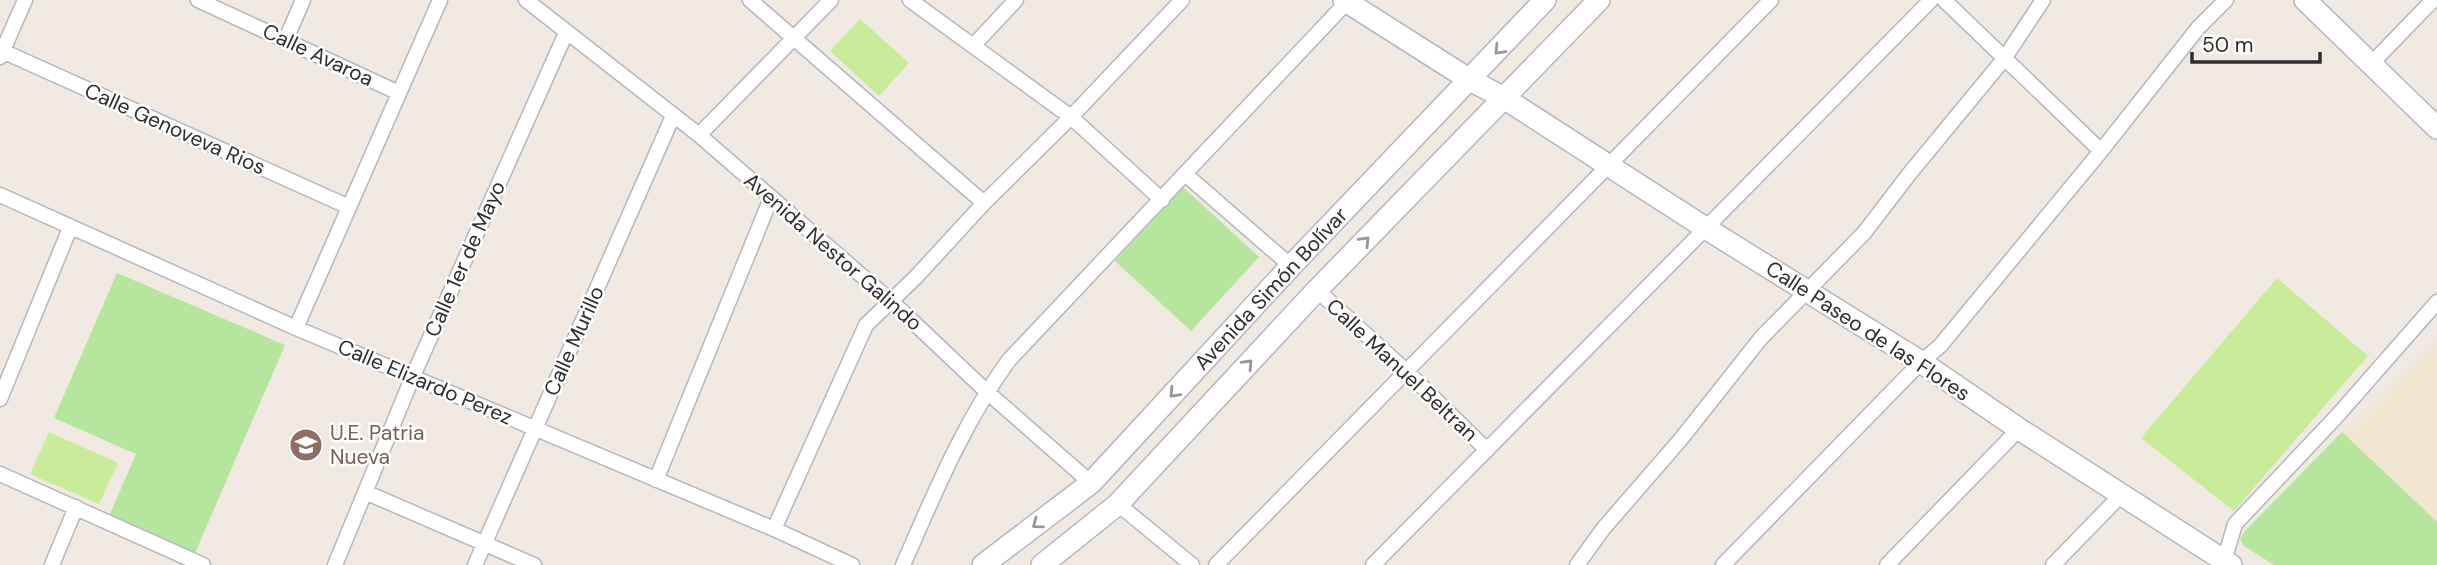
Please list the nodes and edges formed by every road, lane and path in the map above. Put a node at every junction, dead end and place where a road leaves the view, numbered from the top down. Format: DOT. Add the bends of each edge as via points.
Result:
graph roads {
  1 [pos="25,0"];
  2 [pos="198,0"];
  3 [pos="303,0"];
  4 [pos="440,0"];
  5 [pos="526,0"];
  6 [pos="750,0"];
  7 [pos="831,0"];
  8 [pos="910,0"];
  9 [pos="1016,0"];
  10 [pos="1182,0"];
  11 [pos="1545,0"];
  12 [pos="1598,0"];
  13 [pos="1771,0"];
  14 [pos="1931,0"];
  15 [pos="1944,0"];
  16 [pos="2042,0"];
  17 [pos="2226,0"];
  18 [pos="2305,0"];
  19 [pos="2433,0"];
  20 [pos="1345,1"];
  21 [pos="566,33"];
  22 [pos="286,39"];
  23 [pos="794,39"];
  24 [pos="973,46"];
  25 [pos="1,53"];
  26 [pos="2004,59"];
  27 [pos="2371,64"];
  28 [pos="1470,80"];
  29 [pos="399,93"];
  30 [pos="1504,98"];
  31 [pos="673,116"];
  32 [pos="1071,117"];
  33 [pos="2437,128"];
  34 [pos="699,135"];
  35 [pos="2101,151"];
  36 [pos="1607,165"];
  37 [pos="1185,174"];
  38 [pos="0,195"];
  39 [pos="771,198"];
  40 [pos="1162,200"];
  41 [pos="984,203"];
  42 [pos="349,207"];
  43 [pos="70,228"];
  44 [pos="1707,229"];
  45 [pos="1291,266"];
  46 [pos="1317,290"];
  47 [pos="1808,292"];
  48 [pos="891,300"];
  49 [pos="2437,302"];
  50 [pos="296,328"];
  51 [pos="1921,362"];
  52 [pos="1405,370"];
  53 [pos="413,376"];
  54 [pos="986,391"];
  55 [pos="0,400"];
  56 [pos="536,429"];
  57 [pos="2019,429"];
  58 [pos="1487,450"];
  59 [pos="0,474"];
  60 [pos="656,480"];
  61 [pos="1091,483"];
  62 [pos="365,492"];
  63 [pos="2122,494"];
  64 [pos="1118,504"];
  65 [pos="76,507"];
  66 [pos="774,529"];
  67 [pos="485,543"];
  68 [pos="197,564"];
  69 [pos="2225,564"];
  70 [pos="52,565"];
  71 [pos="335,565"];
  72 [pos="475,565"];
  73 [pos="534,565"];
  74 [pos="852,565"];
  75 [pos="903,565"];
  76 [pos="983,565"];
  77 [pos="1042,565"];
  78 [pos="1192,565"];
  79 [pos="1216,565"];
  80 [pos="1373,565"];
  81 [pos="1577,565"];
  82 [pos="1723,565"];
  83 [pos="1887,565"];
  84 [pos="2053,565"];
  1 -- 25 [label="street"];
  2 -- 22 [label="street, Calle Avaroa"];
  3 -- 22 [label="street"];
  4 -- 29 [label="street"];
  5 -- 21 [label="street, Avenida Nestor Galindo"];
  6 -- 23 [label="street"];
  7 -- 23 [label="street"];
  8 -- 24 [label="street"];
  9 -- 24 [label="street"];
  10 -- 32 [label="street"];
  11 -- 28 [label="street, Avenida Simón Bolívar, one-way"];
  12 -- 30 [label="street, Avenida Simón Bolívar"];
  13 -- 36 [label="street"];
  14 -- 44 [label="street"];
  15 -- 26 [label="street"];
  16 -- 26 [label="street"];
  17 -- 35 [label="street" via="2198,28"];
  18 -- 27 [label="street"];
  19 -- 27 [label="street"];
  20 -- 28 [label="street"];
  20 -- 37 [label="street"];
  21 -- 31 [label="street, Avenida Nestor Galindo"];
  21 -- 53 [label="street, Calle 1er de Mayo"];
  22 -- 29 [label="street, Calle Avaroa"];
  23 -- 34 [label="street"];
  23 -- 41 [label="street"];
  24 -- 32 [label="street"];
  25 -- 42 [label="street, Calle Genoveva Rios"];
  26 -- 35 [label="street"];
  26 -- 47 [label="street" via="1864,233"];
  27 -- 33 [label="street"];
  28 -- 30 [label="street, Calle Paseo de las Flores"];
  28 -- 45 [label="street, Avenida Simón Bolívar"];
  29 -- 42 [label="street"];
  30 -- 36 [label="street, Calle Paseo de las Flores"];
  46 -- 30 [label="street, Avenida Simón Bolívar, one-way"];
  31 -- 34 [label="street, Avenida Nestor Galindo"];
  31 -- 56 [label="street, Calle Murillo"];
  32 -- 40 [label="street"];
  32 -- 41 [label="street"];
  34 -- 39 [label="street, Avenida Nestor Galindo"];
  35 -- 51 [label="street" via="1940,346"];
  36 -- 44 [label="street, Calle Paseo de las Flores"];
  36 -- 52 [label="street"];
  37 -- 40 [label="street"];
  37 -- 45 [label="street"];
  38 -- 43 [label="street, Calle Elizardo Perez"];
  39 -- 48 [label="street, Avenida Nestor Galindo"];
  39 -- 60 [label="street"];
  40 -- 54 [label="street" via="1009,360"];
  41 -- 48 [label="street"];
  42 -- 50 [label="street"];
  43 -- 50 [label="street, Calle Elizardo Perez"];
  43 -- 55 [label="street"];
  44 -- 47 [label="street, Calle Paseo de las Flores"];
  44 -- 58 [label="street"];
  45 -- 61 [label="street, Avenida Simón Bolívar, one-way"];
  46 -- 52 [label="street, Calle Manuel Beltran"];
  64 -- 46 [label="street, Avenida Simón Bolívar, one-way"];
  47 -- 51 [label="street, Calle Paseo de las Flores"];
  47 -- 81 [label="street" via="1738,364"];
  48 -- 54 [label="street, Avenida Nestor Galindo"];
  48 -- 66 [label="street" via="866,325"];
  49 -- 69 [label="street" via="2235,524"];
  50 -- 53 [label="street, Calle Elizardo Perez"];
  51 -- 57 [label="street, Calle Paseo de las Flores"];
  51 -- 82 [label="street"];
  52 -- 58 [label="street, Calle Manuel Beltran"];
  52 -- 79 [label="street"];
  53 -- 56 [label="street, Calle Elizardo Perez"];
  53 -- 62 [label="street, Calle 1er de Mayo"];
  54 -- 61 [label="street, Avenida Nestor Galindo"];
  54 -- 75 [label="street"];
  56 -- 60 [label="street, Calle Elizardo Perez"];
  56 -- 67 [label="street, Calle Murillo"];
  57 -- 63 [label="street, Calle Paseo de las Flores"];
  57 -- 83 [label="street"];
  58 -- 80 [label="street"];
  59 -- 65 [label="street"];
  60 -- 66 [label="street, Calle Elizardo Perez"];
  61 -- 64 [label="street"];
  61 -- 76 [label="street, Avenida Simón Bolívar, one-way"];
  62 -- 67 [label="street"];
  62 -- 71 [label="street, Calle 1er de Mayo"];
  63 -- 69 [label="street, Calle Paseo de las Flores"];
  63 -- 84 [label="street"];
  64 -- 77 [label="street, Avenida Simón Bolívar"];
  64 -- 78 [label="street"];
  65 -- 68 [label="street"];
  65 -- 70 [label="street"];
  66 -- 74 [label="street, Calle Elizardo Perez"];
  67 -- 72 [label="street, Calle Murillo"];
  67 -- 73 [label="street"];
}
